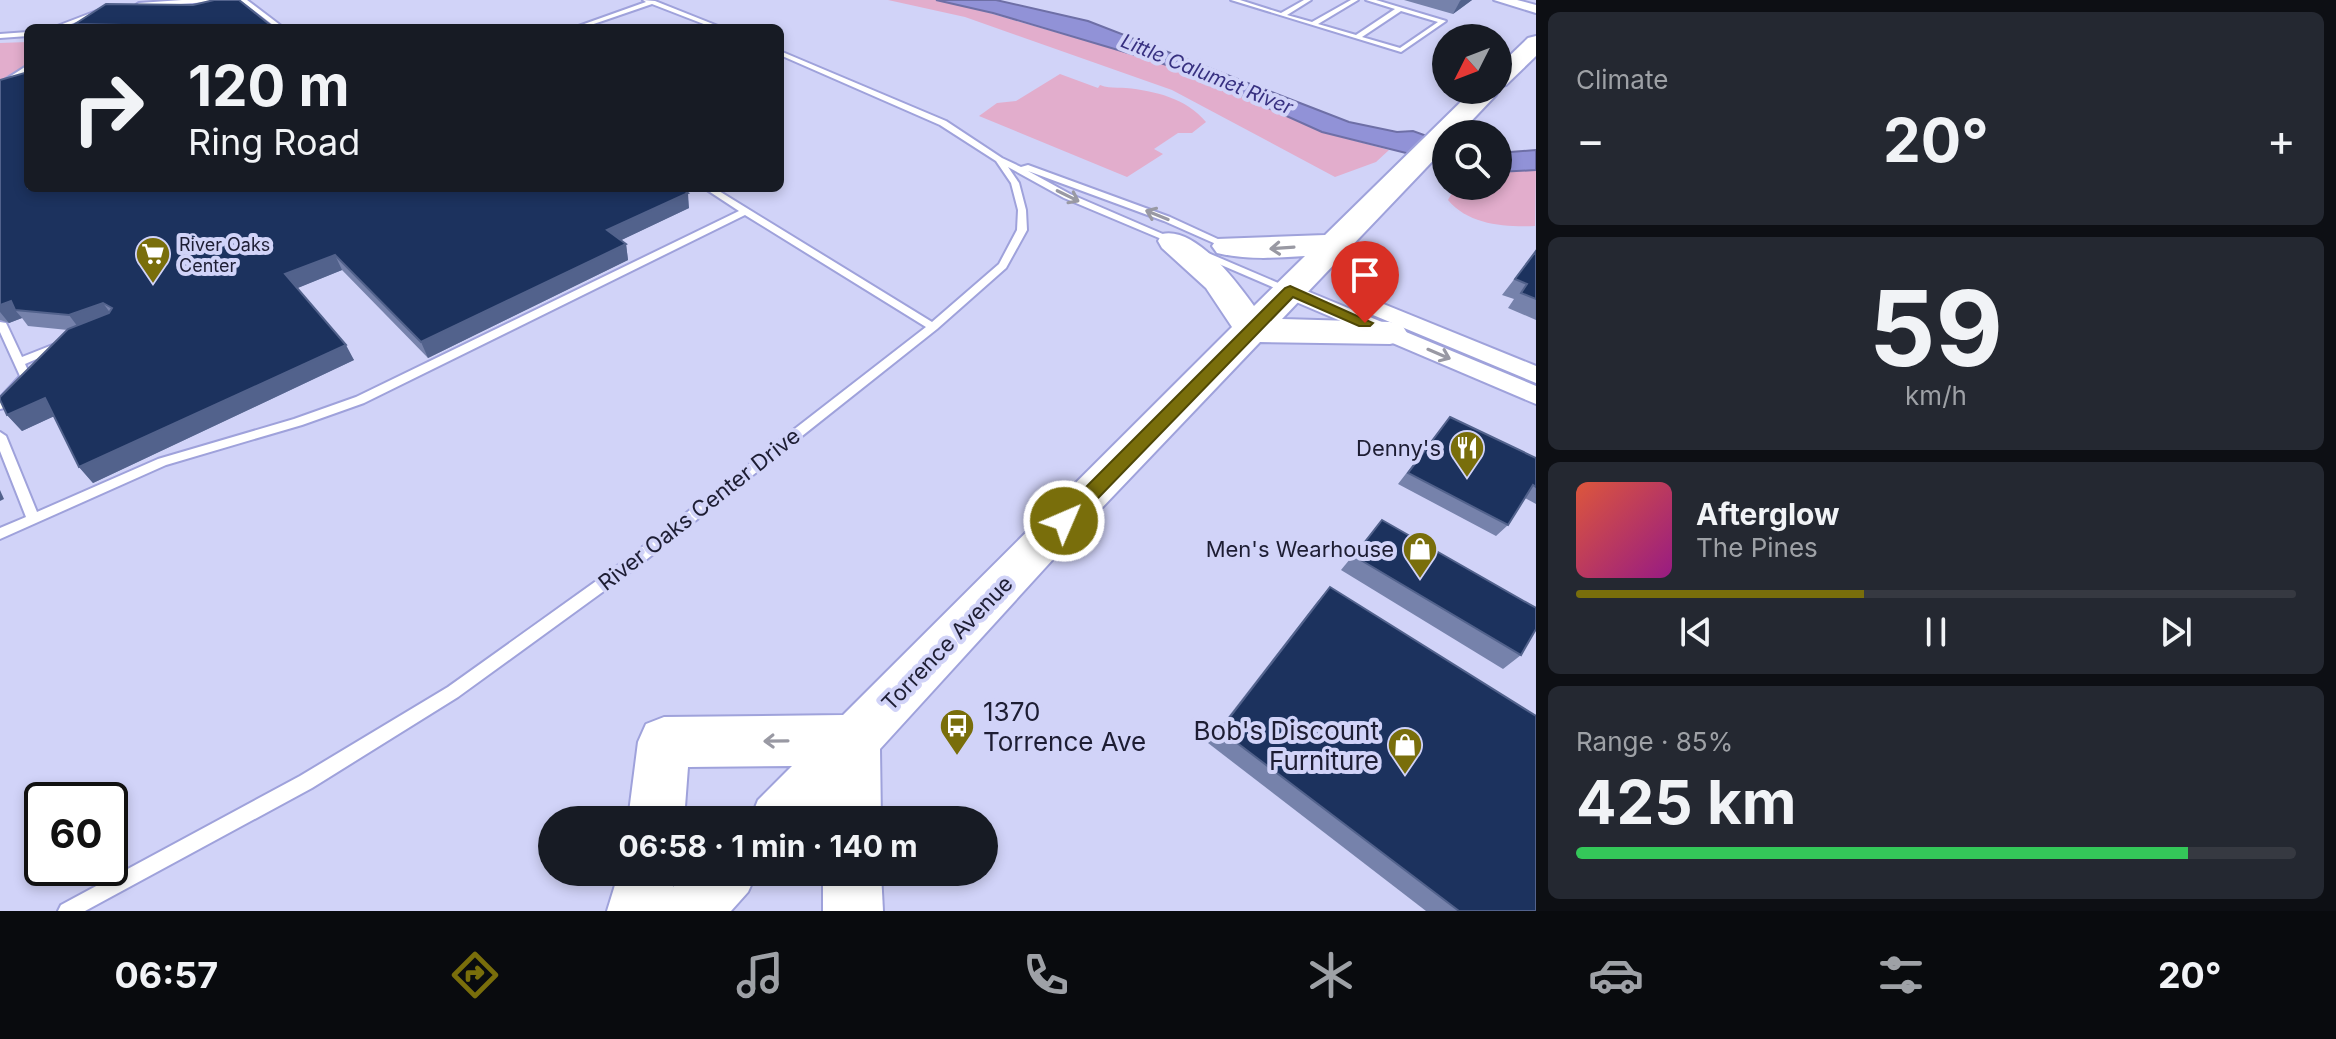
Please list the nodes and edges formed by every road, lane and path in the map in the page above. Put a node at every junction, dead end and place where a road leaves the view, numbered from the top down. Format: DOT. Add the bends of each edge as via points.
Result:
graph roads {
  1 [pos="208,0"];
  2 [pos="243,0"];
  3 [pos="1234,0"];
  4 [pos="1289,0"];
  5 [pos="1355,0"];
  6 [pos="1369,0"];
  7 [pos="1501,0"];
  8 [pos="650,1"];
  9 [pos="1305,2"];
  10 [pos="134,6"];
  11 [pos="1400,9"];
  12 [pos="1536,9"];
  13 [pos="107,10"];
  14 [pos="1282,15"];
  15 [pos="68,24"];
  16 [pos="276,24"];
  17 [pos="587,24"];
  18 [pos="710,24"];
  19 [pos="1313,24"];
  20 [pos="24,34"];
  21 [pos="0,36"];
  22 [pos="1357,37"];
  23 [pos="1536,43"];
  24 [pos="784,55"];
  25 [pos="1512,66"];
  26 [pos="24,70"];
  27 [pos="0,86"];
  28 [pos="1473,104"];
  29 [pos="999,159"];
  30 [pos="714,192"];
  31 [pos="745,211"];
  32 [pos="1173,241"];
  33 [pos="1335,244"];
  34 [pos="1228,246"];
  35 [pos="1296,284"];
  36 [pos="2,325"];
  37 [pos="933,327"];
  38 [pos="1252,331"];
  39 [pos="1390,333"];
  40 [pos="74,340"];
  41 [pos="19,362"];
  42 [pos="1536,375"];
  43 [pos="1536,396"];
  44 [pos="0,405"];
  45 [pos="0,436"];
  46 [pos="34,520"];
  47 [pos="0,534"];
  48 [pos="854,740"];
  49 [pos="657,806"];
  50 [pos="791,806"];
  51 [pos="853,806"];
  52 [pos="644,886"];
  53 [pos="715,886"];
  54 [pos="852,886"];
  55 [pos="67,911"];
  56 [pos="637,911"];
  57 [pos="691,911"];
  58 [pos="853,911"];
  1 -- 10 [label="lane"];
  2 -- 16 [label="lane"];
  3 -- 14 [label="lane"];
  4 -- 9 [label="lane"];
  5 -- 19 [label="lane"];
  6 -- 11 [label="lane"];
  7 -- 12 [label="street"];
  8 -- 17 [label="lane"];
  8 -- 18 [label="lane"];
  9 -- 14 [label="lane"];
  11 -- 22 [label="lane"];
  11 -- 22 [label="lane" via="1443,21 1401,50"];
  13 -- 15 [label="lane"];
  14 -- 19 [label="lane"];
  19 -- 22 [label="lane"];
  20 -- 21 [label="lane"];
  23 -- 25 [label="main road"];
  24 -- 29 [label="lane, River Oaks Center Drive" via="943,123"];
  26 -- 27 [label="lane"];
  28 -- 33 [label="main road, Torrence Avenue"];
  29 -- 32 [label="lane, one-way" via="1067,196"];
  34 -- 29 [label="lane, one-way" via="1072,182"];
  29 -- 37 [label="lane, River Oaks Center Drive" via="1015,183 1022,210 1016,247 985,285"];
  30 -- 31 [label="lane"];
  31 -- 37 [label="lane"];
  31 -- 46 [label="lane" via="360,400 162,462"];
  32 -- 35 [label="lane"];
  32 -- 38 [label="main road" via="1214,274"];
  33 -- 34 [label="main road, one-way"];
  33 -- 35 [label="main road, Torrence Avenue"];
  35 -- 38 [label="main road, Torrence Avenue"];
  35 -- 39 [label="street"];
  35 -- 42 [label="street"];
  36 -- 41 [label="lane"];
  37 -- 55 [label="lane, River Oaks Center Drive" via="632,563 453,692 306,782"];
  38 -- 39 [label="main road"];
  38 -- 48 [label="main road, Torrence Avenue"];
  39 -- 43 [label="street, one-way"];
  40 -- 41 [label="lane"];
  41 -- 44 [label="lane" via="26,377"];
  45 -- 46 [label="lane"];
  46 -- 47 [label="lane"];
  48 -- 49 [label="main road, one-way" via="664,742"];
  48 -- 50 [label="main road, Torrence Avenue"];
  48 -- 51 [label="main road"];
  52 -- 56 [label="main road"];
  53 -- 57 [label="main road"];
  54 -- 58 [label="main road"];
}
